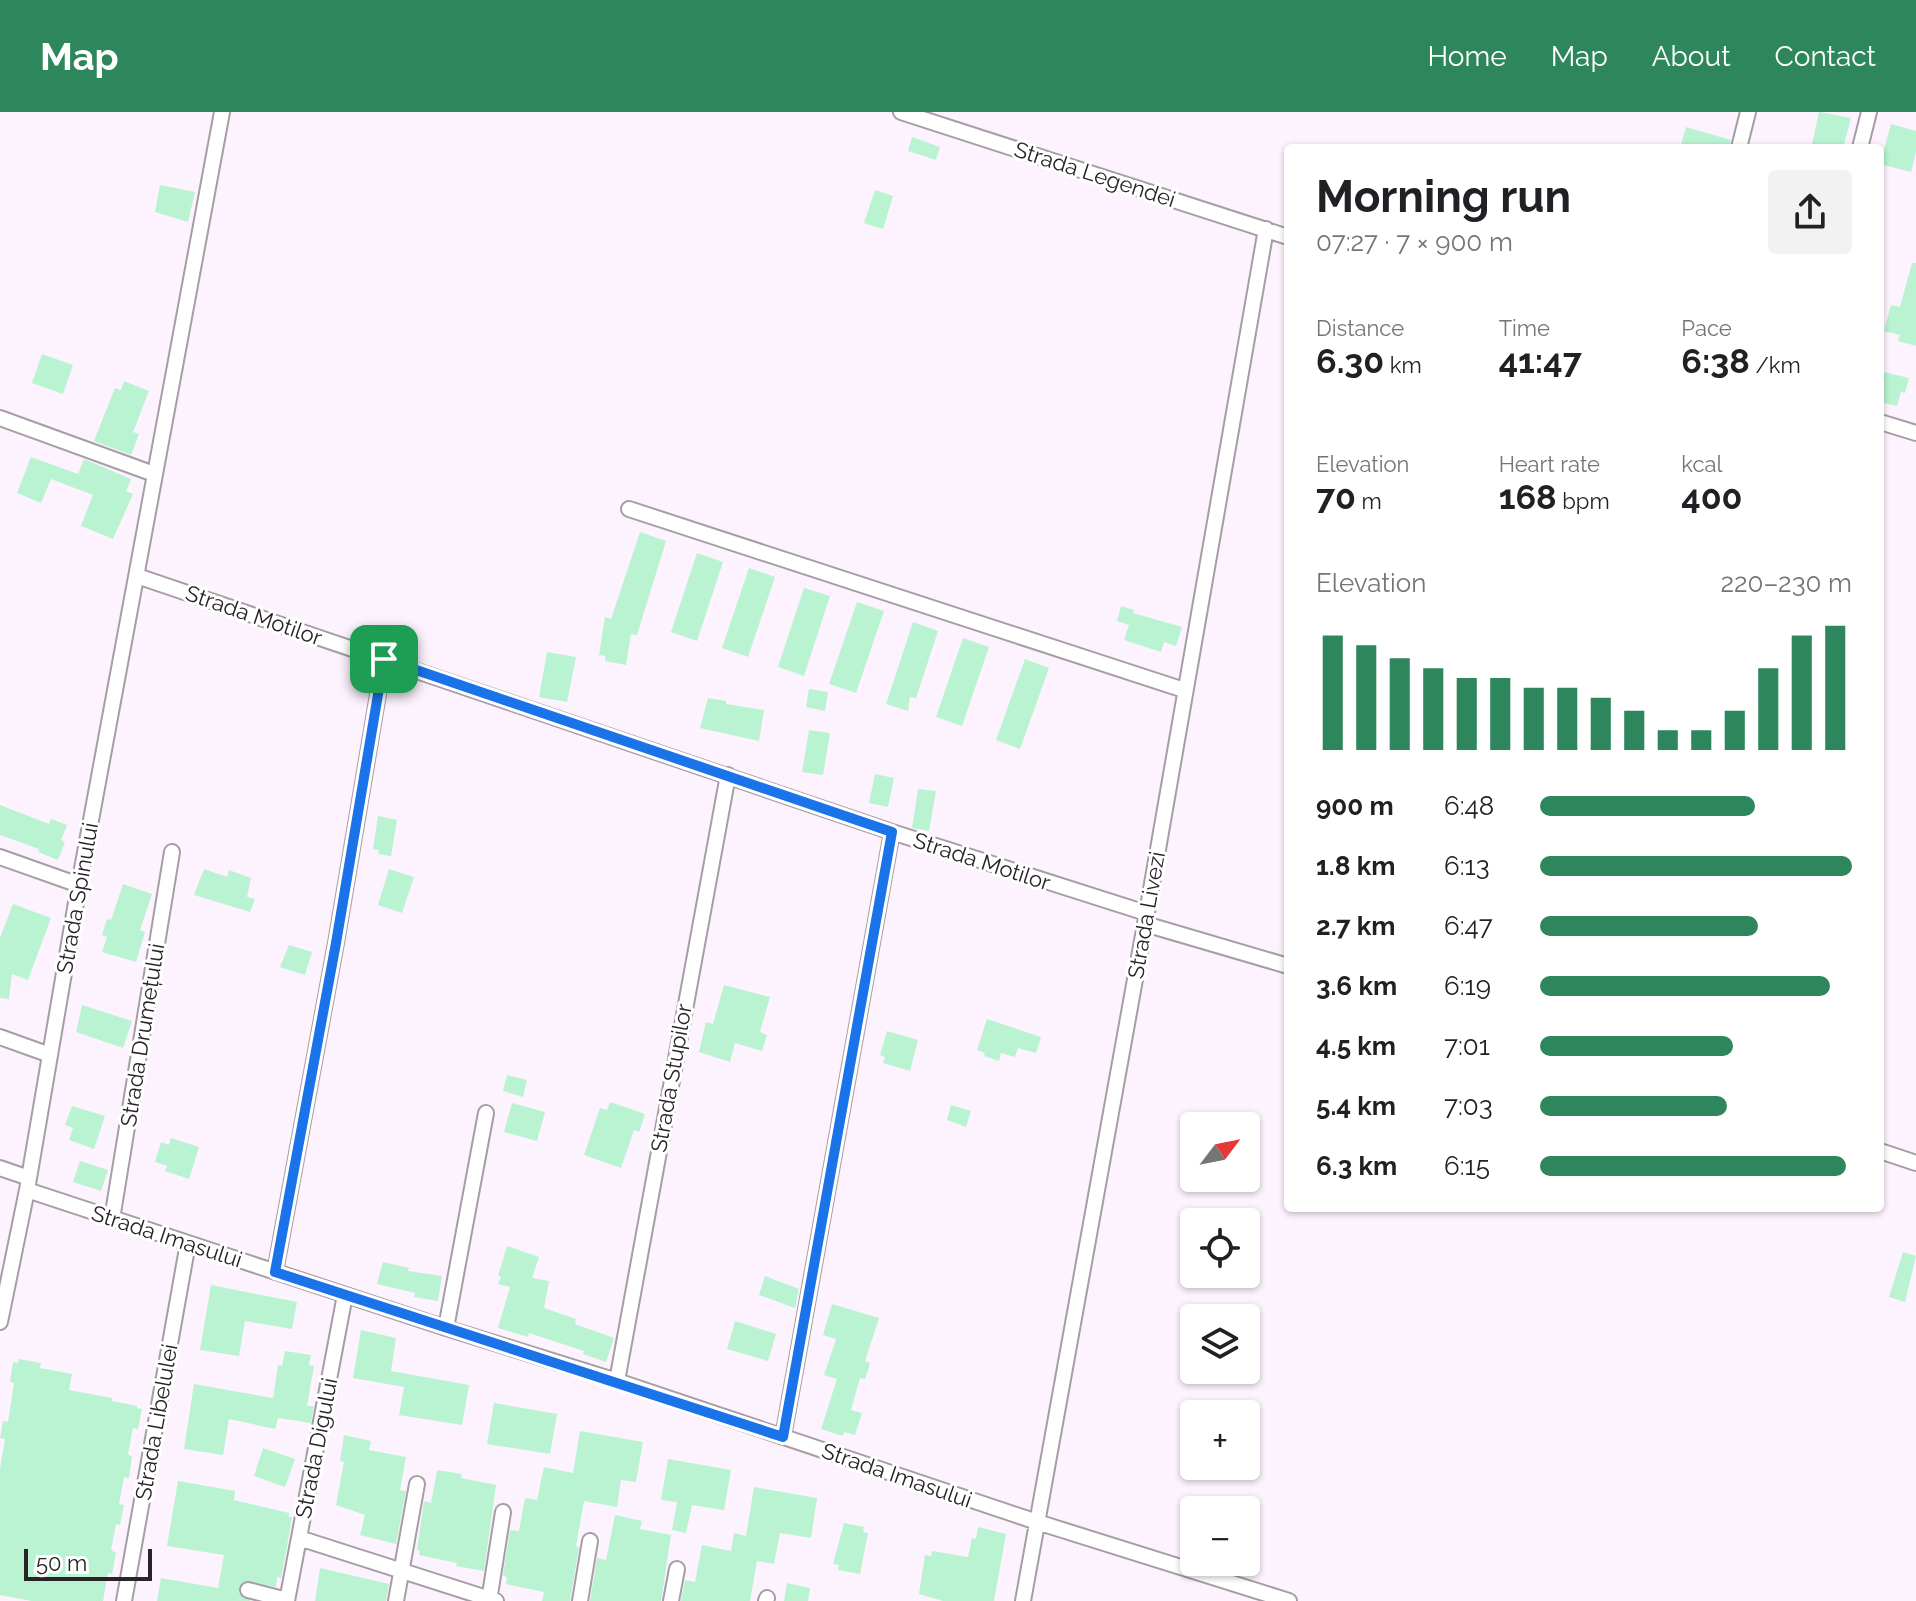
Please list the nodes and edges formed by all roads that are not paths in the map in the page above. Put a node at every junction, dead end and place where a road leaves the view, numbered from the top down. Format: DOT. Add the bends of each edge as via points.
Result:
graph roads {
  1 [pos="222,112"];
  2 [pos="901,112"];
  3 [pos="1748,112"];
  4 [pos="1869,112"];
  5 [pos="1740,144"];
  6 [pos="1861,144"];
  7 [pos="1266,229"];
  8 [pos="1284,236"];
  9 [pos="0,418"];
  10 [pos="1884,423"];
  11 [pos="1916,433"];
  12 [pos="154,474"];
  13 [pos="629,509"];
  14 [pos="137,576"];
  15 [pos="384,659"];
  16 [pos="1184,690"];
  17 [pos="728,775"];
  18 [pos="892,832"];
  19 [pos="172,852"];
  20 [pos="0,857"];
  21 [pos="79,885"];
  22 [pos="1146,919"];
  23 [pos="1284,965"];
  24 [pos="0,1037"];
  25 [pos="50,1055"];
  26 [pos="486,1113"];
  27 [pos="1884,1152"];
  28 [pos="1916,1163"];
  29 [pos="0,1168"];
  30 [pos="28,1184"];
  31 [pos="112,1219"];
  32 [pos="188,1243"];
  33 [pos="275,1272"];
  34 [pos="345,1295"];
  35 [pos="0,1322"];
  36 [pos="446,1328"];
  37 [pos="617,1381"];
  38 [pos="783,1437"];
  39 [pos="417,1484"];
  40 [pos="503,1512"];
  41 [pos="1037,1522"];
  42 [pos="299,1538"];
  43 [pos="590,1541"];
  44 [pos="677,1569"];
  45 [pos="402,1571"];
  46 [pos="248,1590"];
  47 [pos="491,1600"];
  48 [pos="124,1601"];
  49 [pos="287,1601"];
  50 [pos="396,1601"];
  51 [pos="580,1601"];
  52 [pos="671,1601"];
  53 [pos="1023,1601"];
  54 [pos="1289,1601"];
  1 -- 12 [label="street, Strada Spinului"];
  2 -- 7 [label="street, Strada Legendei"];
  3 -- 5 [label="street"];
  4 -- 6 [label="street"];
  7 -- 8 [label="street, Strada Legendei"];
  7 -- 16 [label="street, Strada Livezi"];
  9 -- 12 [label="street"];
  10 -- 11 [label="street"];
  12 -- 14 [label="street, Strada Spinului"];
  13 -- 16 [label="street"];
  14 -- 15 [label="street, Strada Motilor"];
  14 -- 21 [label="street, Strada Spinului"];
  15 -- 17 [label="street, Strada Motilor"];
  15 -- 33 [label="street"];
  16 -- 22 [label="street, Strada Livezi"];
  17 -- 18 [label="street, Strada Motilor"];
  17 -- 37 [label="street, Strada Stupilor"];
  18 -- 22 [label="street, Strada Motilor"];
  18 -- 38 [label="street"];
  19 -- 31 [label="street, Strada Drumețului"];
  20 -- 21 [label="street"];
  21 -- 25 [label="street, Strada Spinului"];
  22 -- 23 [label="street, Strada Motilor"];
  22 -- 41 [label="street, Strada Livezi"];
  24 -- 25 [label="street"];
  25 -- 30 [label="street, Strada Spinului"];
  26 -- 36 [label="street"];
  27 -- 28 [label="street"];
  29 -- 30 [label="street, Strada Imasului"];
  30 -- 31 [label="street, Strada Imasului"];
  30 -- 35 [label="street, Strada Spinului"];
  31 -- 32 [label="street, Strada Imasului"];
  32 -- 33 [label="street, Strada Imasului"];
  32 -- 48 [label="street, Strada Libelulei"];
  33 -- 34 [label="street, Strada Imasului"];
  34 -- 36 [label="street, Strada Imasului"];
  34 -- 42 [label="street, Strada Digului"];
  36 -- 37 [label="street, Strada Imasului"];
  37 -- 38 [label="street, Strada Imasului"];
  38 -- 41 [label="street, Strada Imasului"];
  39 -- 45 [label="street"];
  40 -- 47 [label="street"];
  41 -- 53 [label="street, Strada Livezi"];
  41 -- 54 [label="street, Strada Imasului"];
  42 -- 45 [label="street"];
  42 -- 49 [label="street, Strada Digului"];
  43 -- 51 [label="street"];
  44 -- 52 [label="street"];
  45 -- 47 [label="street"];
  45 -- 50 [label="street"];
  46 -- 49 [label="street"];
}
